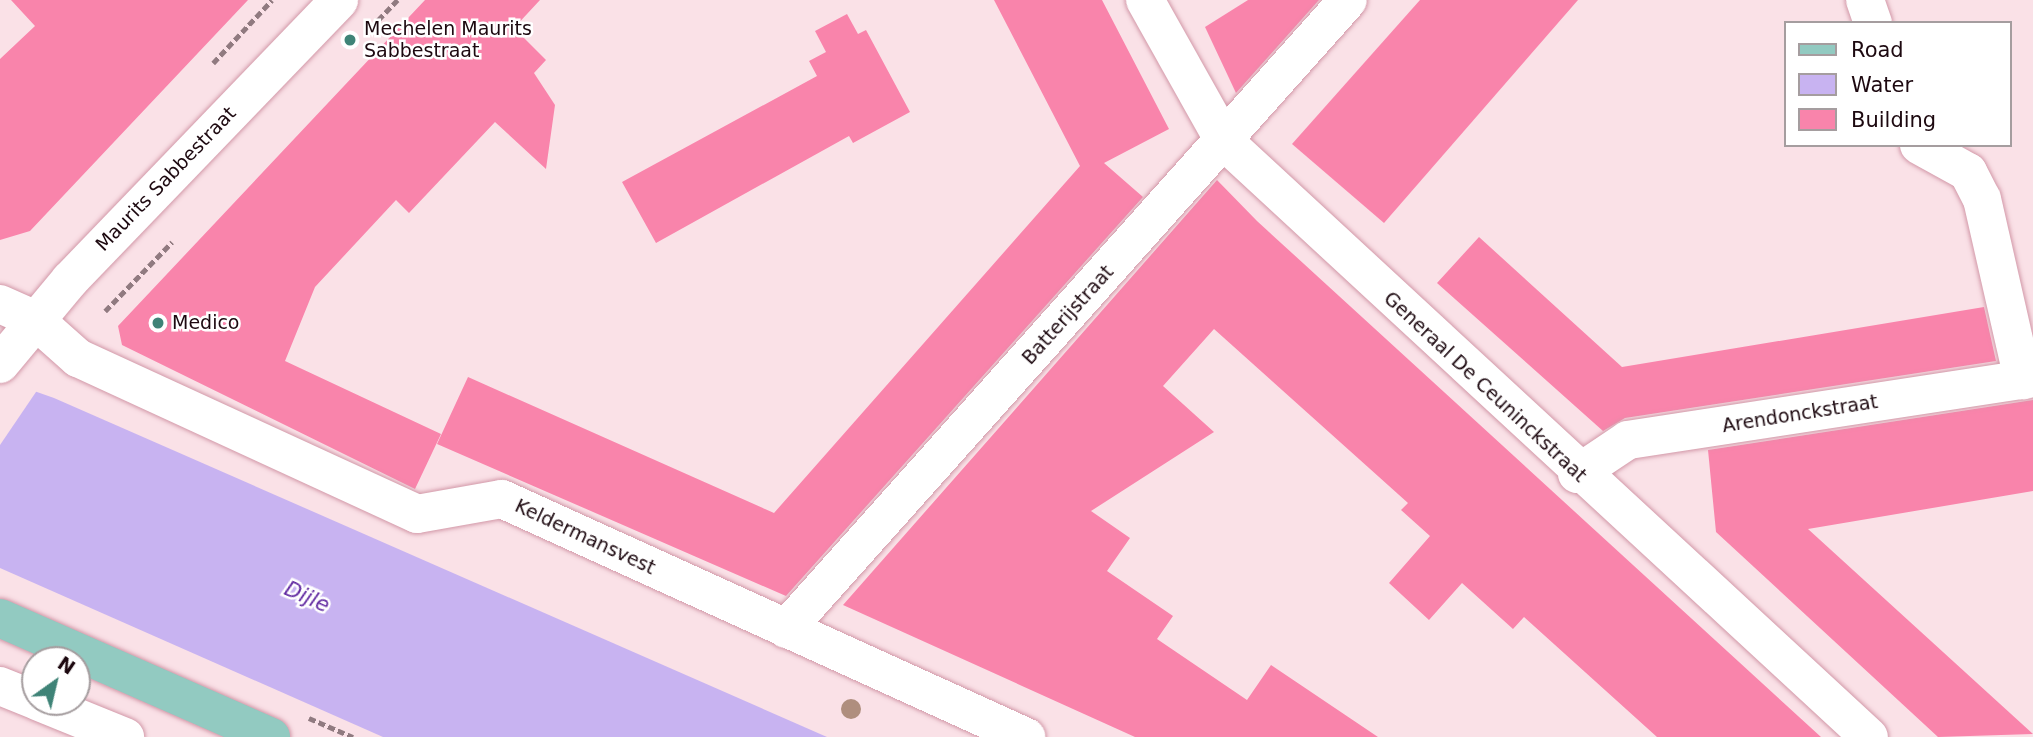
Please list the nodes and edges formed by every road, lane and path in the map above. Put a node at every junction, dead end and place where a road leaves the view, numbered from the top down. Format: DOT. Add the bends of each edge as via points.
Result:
graph roads {
  1 [pos="338,0"];
  2 [pos="1145,0"];
  3 [pos="1348,0"];
  4 [pos="1865,0"];
  5 [pos="1872,21"];
  6 [pos="1224,141"];
  7 [pos="1923,147"];
  8 [pos="17,311"];
  9 [pos="3,359"];
  10 [pos="2028,379"];
  11 [pos="1577,474"];
  12 [pos="0,618"];
  13 [pos="786,629"];
  14 [pos="0,686"];
  15 [pos="21,695"];
  16 [pos="74,716"];
  17 [pos="125,737"];
  18 [pos="271,737"];
  19 [pos="1026,737"];
  20 [pos="1869,737"];
  1 -- 8 [label="street, Maurits Sabbestraat"];
  2 -- 6 [label="street, Generaal De Ceuninckstraat"];
  3 -- 6 [label="street, Batterijstraat"];
  4 -- 5 [label="street"];
  6 -- 11 [label="street, Generaal De Ceuninckstraat"];
  6 -- 13 [label="street, Batterijstraat"];
  7 -- 10 [label="street" via="1968,172 1982,199"];
  8 -- 9 [label="street, Maurits Sabbestraat"];
  8 -- 13 [label="street, Keldermansvest" via="78,358 417,514 502,499"];
  10 -- 11 [label="street, Arendonckstraat" via="1628,440"];
  11 -- 20 [label="street, Generaal De Ceuninckstraat"];
  12 -- 18 [label="main road"];
  13 -- 19 [label="street, Keldermansvest"];
  14 -- 15 [label="street"];
  16 -- 17 [label="street"];
}
